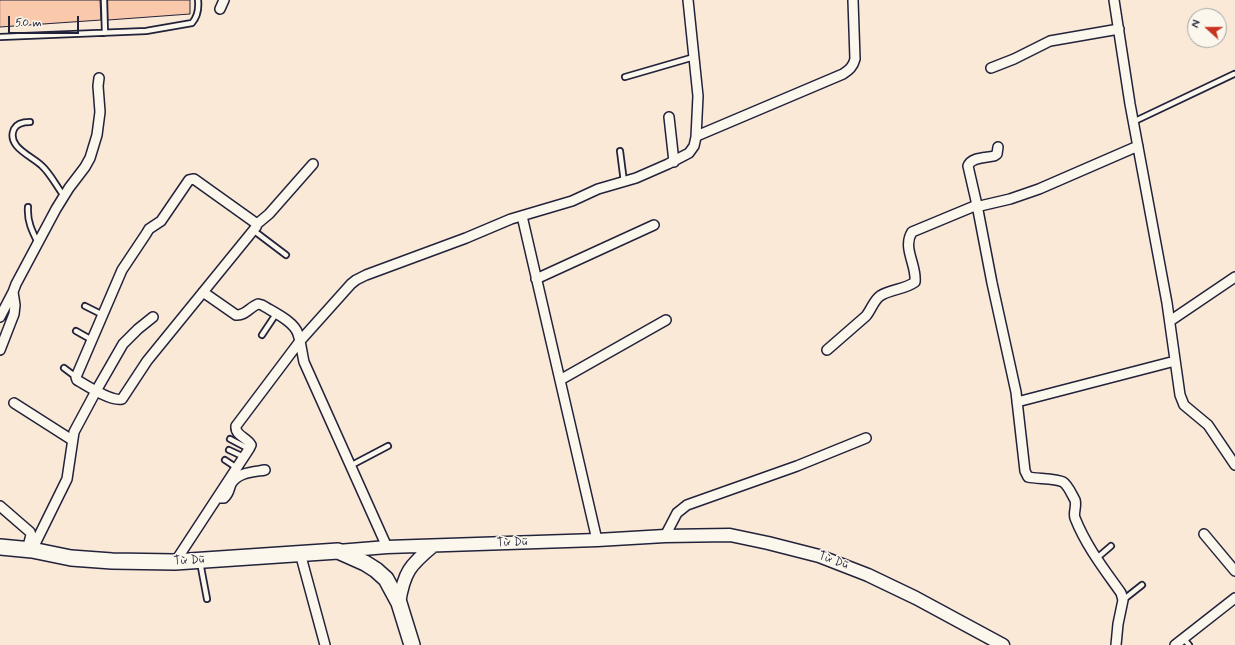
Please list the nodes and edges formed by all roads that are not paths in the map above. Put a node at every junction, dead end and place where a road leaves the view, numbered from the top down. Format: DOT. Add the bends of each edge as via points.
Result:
graph roads {
  1 [pos="104,0"];
  2 [pos="198,0"];
  3 [pos="224,0"];
  4 [pos="688,0"];
  5 [pos="854,0"];
  6 [pos="1114,0"];
  7 [pos="220,9"];
  8 [pos="1119,30"];
  9 [pos="105,33"];
  10 [pos="0,37"];
  11 [pos="694,57"];
  12 [pos="991,68"];
  13 [pos="1234,74"];
  14 [pos="625,77"];
  15 [pos="99,78"];
  16 [pos="669,117"];
  17 [pos="30,122"];
  18 [pos="1133,122"];
  19 [pos="700,135"];
  20 [pos="1138,146"];
  21 [pos="998,147"];
  22 [pos="620,151"];
  23 [pos="674,162"];
  24 [pos="313,164"];
  25 [pos="624,182"];
  26 [pos="64,196"];
  27 [pos="977,205"];
  28 [pos="28,208"];
  29 [pos="522,216"];
  30 [pos="654,225"];
  31 [pos="255,227"];
  32 [pos="38,243"];
  33 [pos="286,255"];
  34 [pos="1235,277"];
  35 [pos="536,279"];
  36 [pos="13,292"];
  37 [pos="203,292"];
  38 [pos="85,306"];
  39 [pos="276,314"];
  40 [pos="103,315"];
  41 [pos="0,317"];
  42 [pos="152,317"];
  43 [pos="666,320"];
  44 [pos="1170,321"];
  45 [pos="76,330"];
  46 [pos="262,335"];
  47 [pos="92,340"];
  48 [pos="300,341"];
  49 [pos="0,350"];
  50 [pos="827,350"];
  51 [pos="1175,360"];
  52 [pos="64,368"];
  53 [pos="76,377"];
  54 [pos="560,380"];
  55 [pos="96,391"];
  56 [pos="1017,402"];
  57 [pos="14,403"];
  58 [pos="866,438"];
  59 [pos="230,439"];
  60 [pos="72,440"];
  61 [pos="388,446"];
  62 [pos="249,449"];
  63 [pos="229,450"];
  64 [pos="244,458"];
  65 [pos="225,460"];
  66 [pos="1235,465"];
  67 [pos="350,466"];
  68 [pos="237,468"];
  69 [pos="265,470"];
  70 [pos="217,498"];
  71 [pos="0,506"];
  72 [pos="1204,534"];
  73 [pos="665,536"];
  74 [pos="597,540"];
  75 [pos="433,546"];
  76 [pos="1111,546"];
  77 [pos="0,547"];
  78 [pos="387,548"];
  79 [pos="29,550"];
  80 [pos="338,551"];
  81 [pos="300,553"];
  82 [pos="1097,558"];
  83 [pos="200,561"];
  84 [pos="175,562"];
  85 [pos="1235,571"];
  86 [pos="1142,585"];
  87 [pos="1235,598"];
  88 [pos="207,599"];
  89 [pos="1122,600"];
  90 [pos="399,603"];
  91 [pos="1186,642"];
  92 [pos="325,645"];
  93 [pos="412,645"];
  94 [pos="1003,645"];
  95 [pos="1116,645"];
  96 [pos="1175,645"];
  1 -- 9 [label="lane"];
  2 -- 9 [label="lane" via="199,9 192,23 146,31"];
  3 -- 7 [label="street"];
  4 -- 11 [label="street"];
  5 -- 19 [label="street" via="855,59 850,69"];
  6 -- 8 [label="street"];
  8 -- 12 [label="street" via="1050,41"];
  8 -- 18 [label="street"];
  9 -- 10 [label="lane"];
  11 -- 14 [label="lane"];
  11 -- 19 [label="street"];
  13 -- 18 [label="lane"];
  15 -- 26 [label="street" via="100,112 97,135 90,158"];
  16 -- 23 [label="street"];
  17 -- 26 [label="lane" via="24,122 15,128 14,141 42,166"];
  18 -- 20 [label="street"];
  19 -- 23 [label="street" via="689,154"];
  20 -- 27 [label="street" via="1039,189 985,206"];
  20 -- 44 [label="street"];
  21 -- 27 [label="street" via="994,156 969,163"];
  22 -- 25 [label="lane"];
  23 -- 25 [label="street"];
  24 -- 31 [label="street"];
  25 -- 29 [label="street"];
  26 -- 32 [label="street"];
  27 -- 50 [label="street" via="912,232 909,249 915,270 915,282 881,295 866,316"];
  27 -- 56 [label="street"];
  28 -- 32 [label="lane" via="28,221"];
  29 -- 35 [label="street"];
  29 -- 48 [label="street" via="356,280"];
  30 -- 35 [label="street"];
  31 -- 33 [label="lane"];
  31 -- 37 [label="street"];
  31 -- 40 [label="street" via="194,179 189,180 161,221 146,234 122,270"];
  32 -- 36 [label="street"];
  34 -- 44 [label="street"];
  35 -- 54 [label="street"];
  36 -- 41 [label="street"];
  36 -- 49 [label="street" via="14,314"];
  37 -- 39 [label="street" via="239,316 258,304"];
  37 -- 55 [label="street" via="147,361 122,399"];
  38 -- 40 [label="lane"];
  39 -- 46 [label="lane"];
  39 -- 48 [label="street" via="296,328"];
  40 -- 47 [label="street"];
  42 -- 55 [label="street" via="129,337"];
  43 -- 54 [label="street"];
  44 -- 51 [label="street"];
  45 -- 47 [label="lane"];
  47 -- 53 [label="street"];
  48 -- 62 [label="street" via="236,426 238,433 250,442"];
  48 -- 67 [label="street" via="304,362"];
  51 -- 56 [label="street"];
  51 -- 66 [label="street" via="1182,401 1208,425"];
  52 -- 53 [label="lane"];
  53 -- 55 [label="street"];
  54 -- 74 [label="street"];
  55 -- 60 [label="street"];
  56 -- 82 [label="street" via="1025,471 1028,476 1035,479 1064,482 1076,503 1074,517 1086,543"];
  57 -- 60 [label="street"];
  58 -- 73 [label="street" via="797,466 687,505 677,512"];
  59 -- 62 [label="lane"];
  60 -- 79 [label="street" via="67,479"];
  61 -- 67 [label="lane"];
  62 -- 64 [label="street"];
  63 -- 64 [label="lane"];
  64 -- 68 [label="street"];
  65 -- 68 [label="lane"];
  67 -- 78 [label="street"];
  68 -- 70 [label="street"];
  69 -- 70 [label="street" via="243,474 232,484 227,496"];
  70 -- 84 [label="street"];
  71 -- 79 [label="street" via="30,532"];
  72 -- 85 [label="street"];
  73 -- 74 [label="main road, Từ Dũ"];
  73 -- 94 [label="main road, Từ Dũ" via="730,535 819,556 868,575 916,598"];
  74 -- 75 [label="main road, Từ Dũ"];
  75 -- 78 [label="main road, Từ Dũ"];
  75 -- 90 [label="main road" via="410,568 403,582"];
  76 -- 82 [label="lane"];
  77 -- 79 [label="highway, Từ Dũ"];
  78 -- 80 [label="main road, Từ Dũ"];
  79 -- 84 [label="highway, Từ Dũ" via="71,558"];
  80 -- 81 [label="highway, Từ Dũ"];
  80 -- 90 [label="highway" via="376,570 386,579"];
  81 -- 83 [label="highway, Từ Dũ"];
  81 -- 92 [label="street"];
  82 -- 89 [label="street" via="1121,592"];
  83 -- 84 [label="highway, Từ Dũ"];
  83 -- 88 [label="lane"];
  86 -- 89 [label="lane"];
  87 -- 91 [label="street"];
  89 -- 95 [label="street"];
  90 -- 93 [label="highway"];
  91 -- 96 [label="street"];
}
